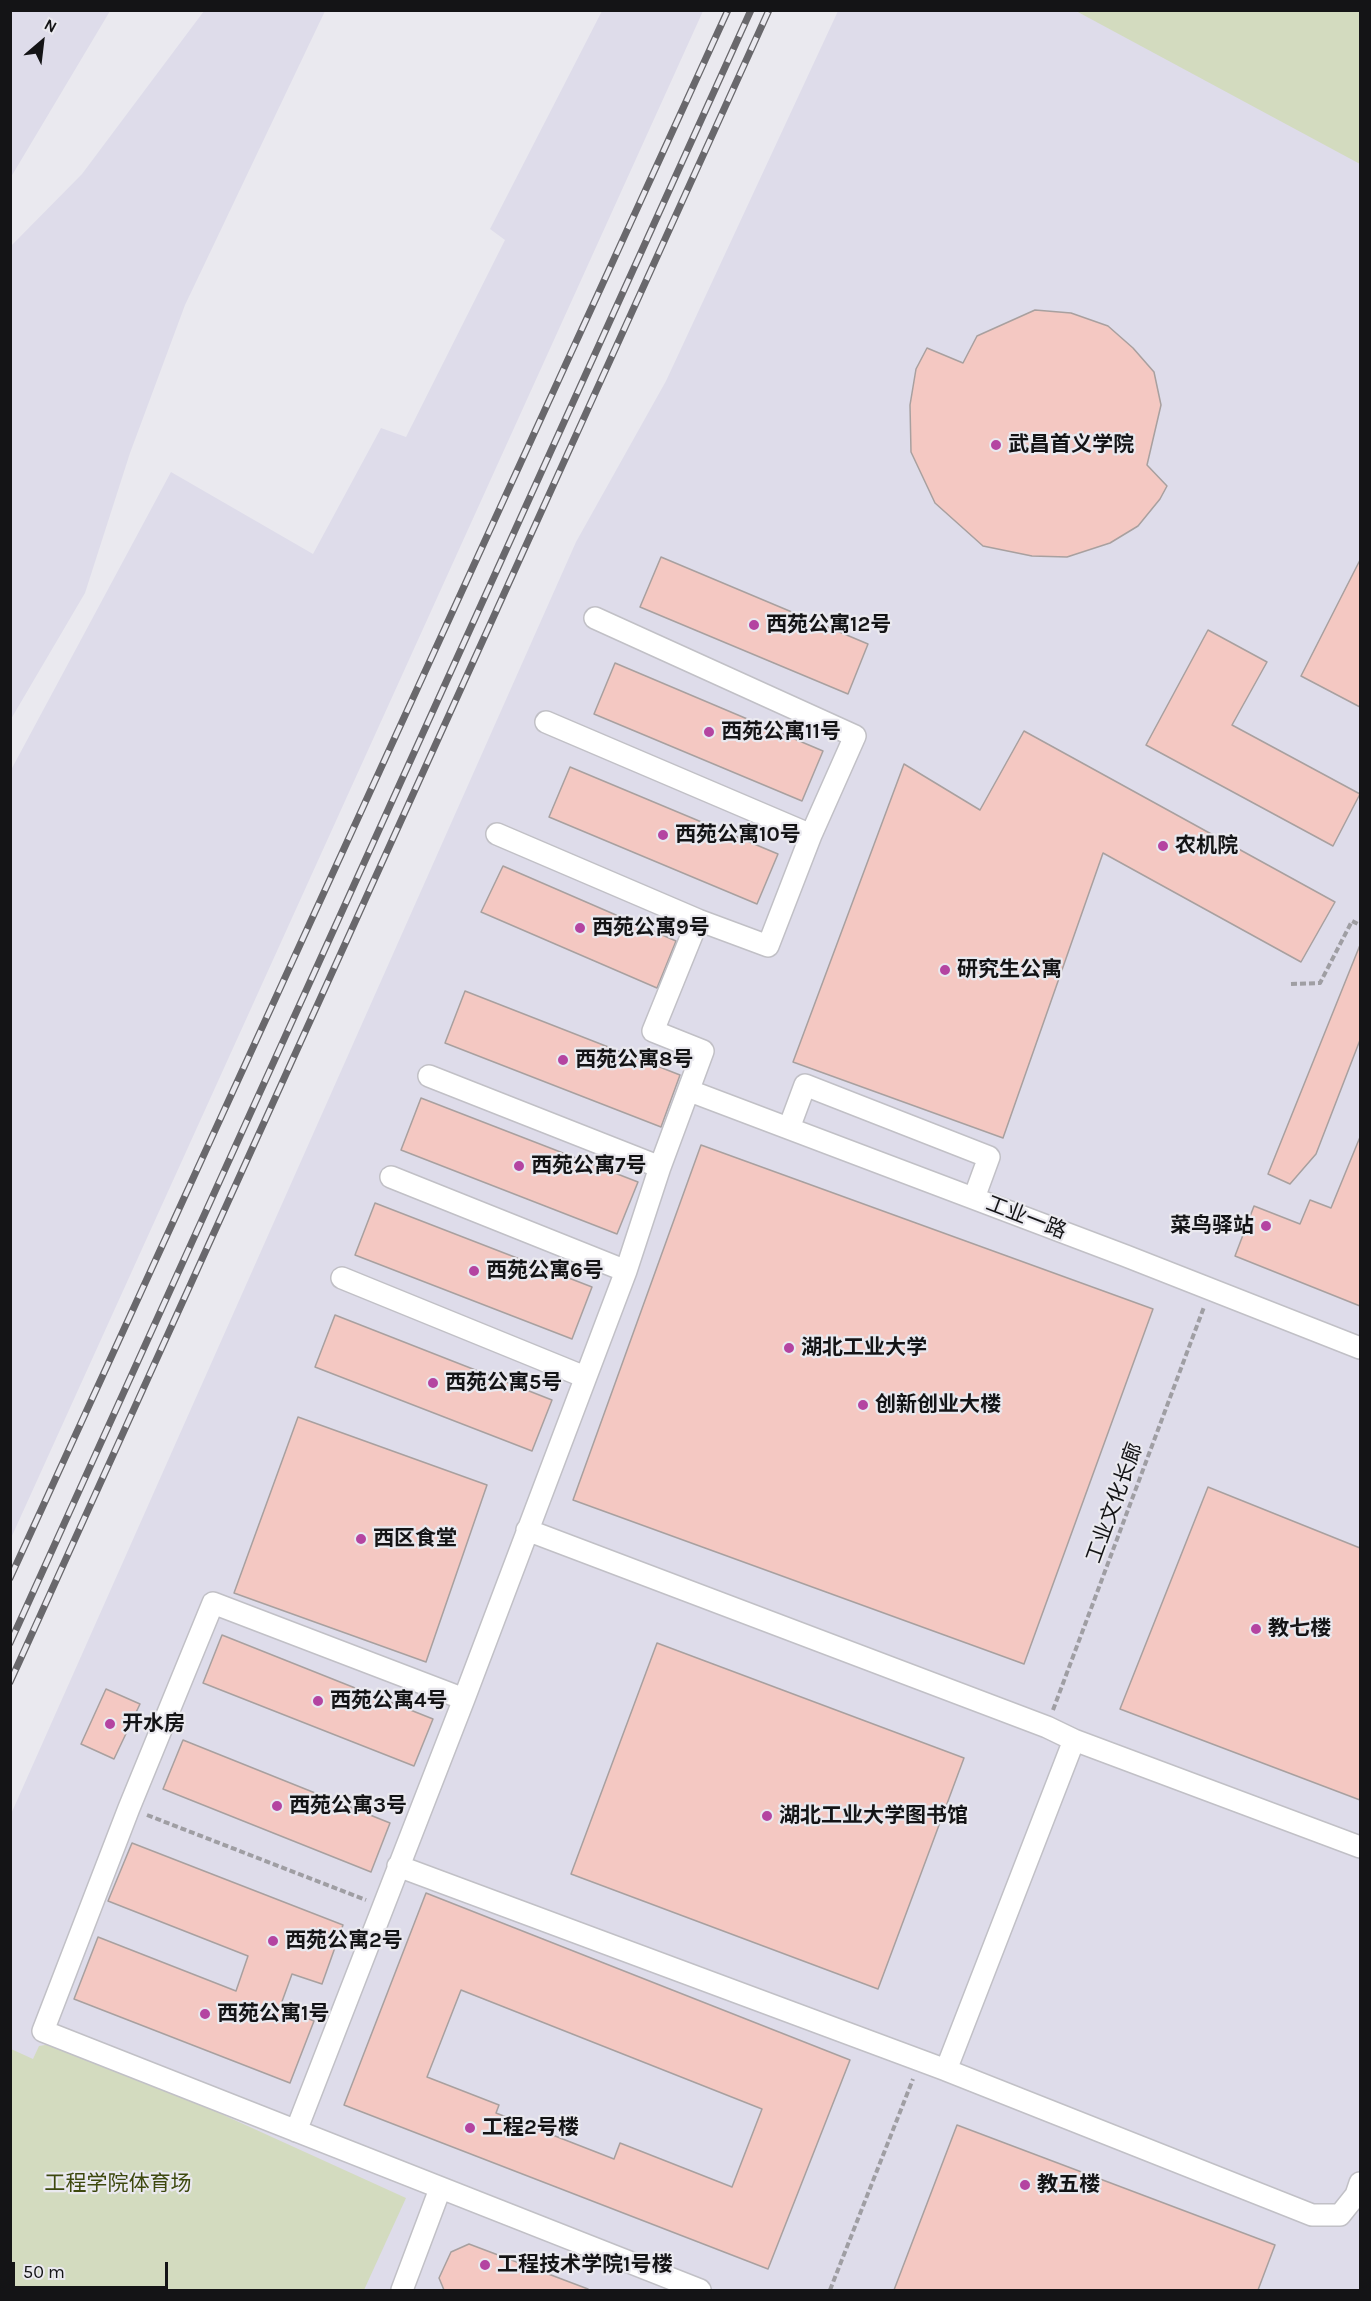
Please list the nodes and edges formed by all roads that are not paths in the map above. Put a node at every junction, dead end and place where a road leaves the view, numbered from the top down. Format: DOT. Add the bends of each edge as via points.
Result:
graph roads {
  1 [pos="595,618"];
  2 [pos="546,722"];
  3 [pos="497,834"];
  4 [pos="811,835"];
  5 [pos="698,920"];
  6 [pos="429,1076"];
  7 [pos="690,1091"];
  8 [pos="789,1128"];
  9 [pos="660,1167"];
  10 [pos="391,1177"];
  11 [pos="974,1198"];
  12 [pos="626,1271"];
  13 [pos="342,1278"];
  14 [pos="1360,1348"];
  15 [pos="585,1377"];
  16 [pos="526,1530"];
  17 [pos="464,1699"];
  18 [pos="1074,1740"];
  19 [pos="1360,1847"];
  20 [pos="398,1866"];
  21 [pos="946,2070"];
  22 [pos="296,2131"];
  23 [pos="1360,2183"];
  24 [pos="440,2189"];
  25 [pos="402,2290"];
  26 [pos="700,2290"];
  1 -- 4 [label="street" via="855,736"];
  2 -- 4 [label="street"];
  3 -- 5 [label="street"];
  4 -- 5 [label="street" via="768,946"];
  5 -- 7 [label="street" via="653,1031 703,1051"];
  6 -- 9 [label="street"];
  7 -- 8 [label="street, 工业一路"];
  7 -- 9 [label="street"];
  8 -- 11 [label="street, 工业一路"];
  8 -- 11 [label="street" via="805,1085 989,1157"];
  9 -- 12 [label="street"];
  10 -- 12 [label="street"];
  11 -- 14 [label="street, 工业一路"];
  12 -- 15 [label="street"];
  13 -- 15 [label="street"];
  15 -- 16 [label="street"];
  16 -- 17 [label="street"];
  16 -- 18 [label="street"];
  17 -- 20 [label="street"];
  17 -- 22 [label="street" via="213,1603 129,1808 43,2031"];
  18 -- 19 [label="street"];
  18 -- 21 [label="street"];
  20 -- 21 [label="street"];
  20 -- 22 [label="street"];
  21 -- 23 [label="street" via="1312,2215 1340,2215"];
  22 -- 24 [label="street"];
  24 -- 25 [label="street"];
  24 -- 26 [label="street"];
}
